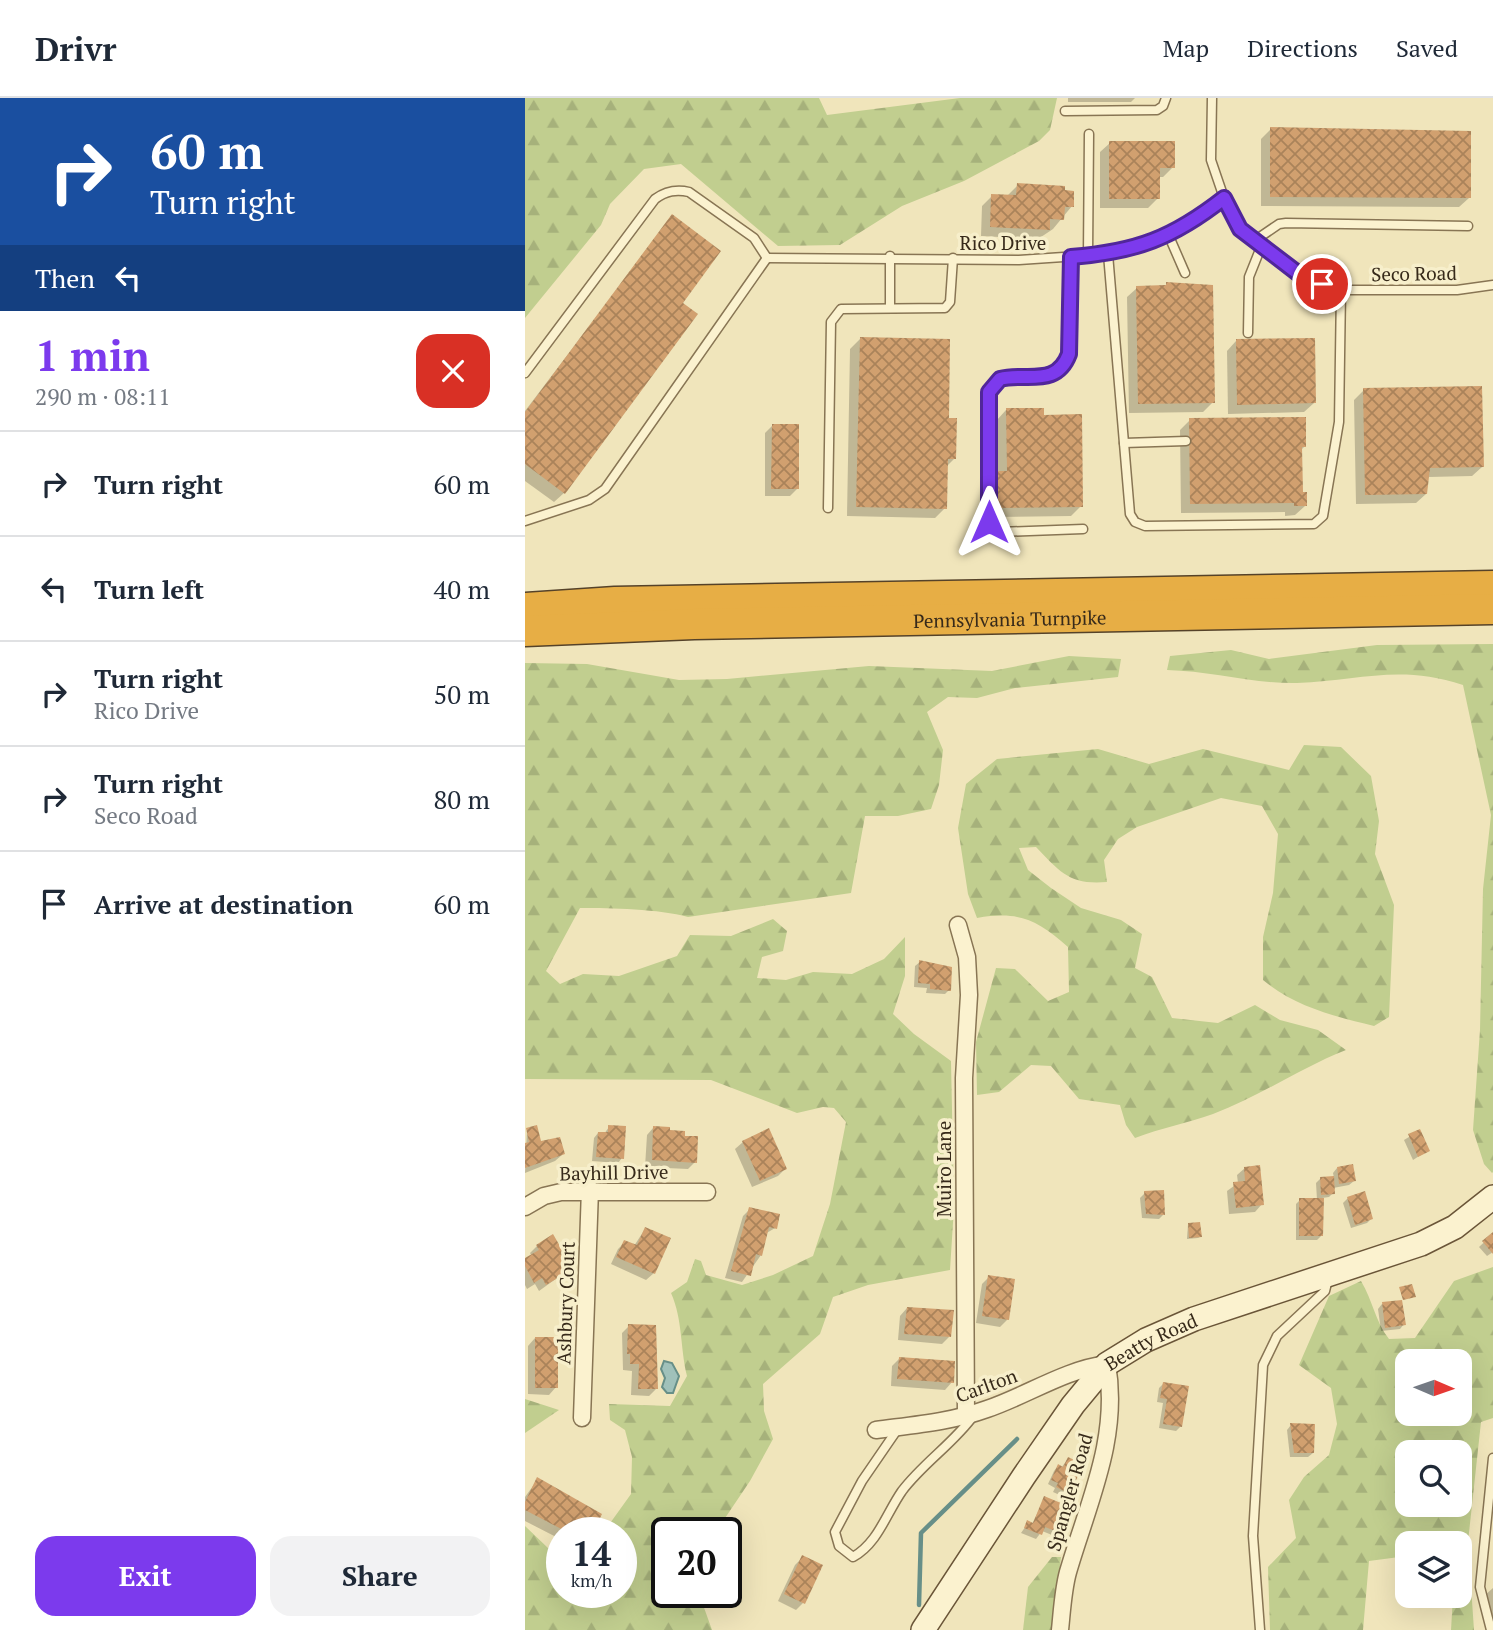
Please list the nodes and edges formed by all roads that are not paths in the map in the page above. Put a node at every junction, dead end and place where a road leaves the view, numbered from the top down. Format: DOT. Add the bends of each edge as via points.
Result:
graph roads {
  1 [pos="1166,98"];
  2 [pos="1212,98"];
  3 [pos="1065,111"];
  4 [pos="1089,134"];
  5 [pos="1224,198"];
  6 [pos="1468,226"];
  7 [pos="1168,234"];
  8 [pos="1257,244"];
  9 [pos="1108,254"];
  10 [pos="1088,255"];
  11 [pos="890,256"];
  12 [pos="1071,257"];
  13 [pos="767,258"];
  14 [pos="953,258"];
  15 [pos="1185,273"];
  16 [pos="1493,285"];
  17 [pos="1341,290"];
  18 [pos="890,308"];
  19 [pos="1248,333"];
  20 [pos="525,373"];
  21 [pos="1187,441"];
  22 [pos="1124,443"];
  23 [pos="828,508"];
  24 [pos="525,521"];
  25 [pos="1083,529"];
  26 [pos="1493,586"];
  27 [pos="525,608"];
  28 [pos="1493,609"];
  29 [pos="525,631"];
  30 [pos="958,925"];
  31 [pos="590,1189"];
  32 [pos="707,1192"];
  33 [pos="1493,1197"];
  34 [pos="525,1207"];
  35 [pos="1329,1276"];
  36 [pos="1107,1364"];
  37 [pos="971,1414"];
  38 [pos="582,1418"];
  39 [pos="899,1427"];
  40 [pos="876,1430"];
  41 [pos="1493,1458"];
  42 [pos="923,1630"];
  43 [pos="1060,1630"];
  44 [pos="1259,1630"];
  45 [pos="1491,1630"];
  1 -- 3 [label="lane" via="1157,110"];
  2 -- 5 [label="lane, Seco Road" via="1211,160"];
  4 -- 10 [label="lane"];
  5 -- 7 [label="lane, Rico Drive" via="1190,225"];
  5 -- 8 [label="lane, Seco Road" via="1240,229"];
  6 -- 8 [label="lane" via="1286,223"];
  7 -- 9 [label="lane, Rico Drive"];
  7 -- 15 [label="lane"];
  8 -- 17 [label="lane, Seco Road" via="1304,278"];
  8 -- 19 [label="lane" via="1249,277"];
  9 -- 10 [label="lane, Rico Drive"];
  9 -- 22 [label="lane"];
  10 -- 12 [label="lane, Rico Drive"];
  11 -- 13 [label="lane, Rico Drive"];
  11 -- 14 [label="lane, Rico Drive"];
  11 -- 18 [label="lane"];
  12 -- 14 [label="lane, Rico Drive"];
  12 -- 25 [label="lane" via="1066,362 1046,377 1000,379 989,392 989,522 999,532"];
  13 -- 20 [label="lane" via="754,238 689,192 663,194"];
  13 -- 24 [label="lane" via="605,489 589,500"];
  14 -- 18 [label="lane" via="950,302 945,308"];
  16 -- 17 [label="lane, Seco Road" via="1457,290"];
  17 -- 22 [label="lane" via="1339,422 1325,511 1319,521 1140,525 1130,514"];
  18 -- 23 [label="lane" via="841,309 831,322"];
  21 -- 22 [label="lane"];
  26 -- 27 [label="highway, Pennsylvania Turnpike" via="615,602"];
  28 -- 29 [label="highway, Pennsylvania Turnpike"];
  30 -- 37 [label="street, Muiro Lane" via="967,957 969,995 964,1078"];
  31 -- 32 [label="street, Bayhill Drive"];
  31 -- 34 [label="street, Bayhill Drive" via="544,1196"];
  31 -- 38 [label="street, Ashbury Court"];
  33 -- 35 [label="street, Beatty Road" via="1455,1227 1421,1244"];
  35 -- 36 [label="street, Beatty Road" via="1194,1319"];
  35 -- 44 [label="lane" via="1325,1291 1277,1336 1263,1365 1253,1536"];
  36 -- 37 [label="street, Carlton" via="1079,1368"];
  36 -- 42 [label="street, Beatty Road" via="1073,1405"];
  36 -- 43 [label="street, Spangler Road" via="1112,1391 1105,1458 1067,1575"];
  37 -- 39 [label="street, Carlton"];
  37 -- 39 [label="lane" via="965,1428 924,1464 901,1493 872,1541 853,1556 839,1546 835,1532"];
  39 -- 40 [label="street, Carlton"];
  41 -- 45 [label="lane" via="1480,1587"];
}
